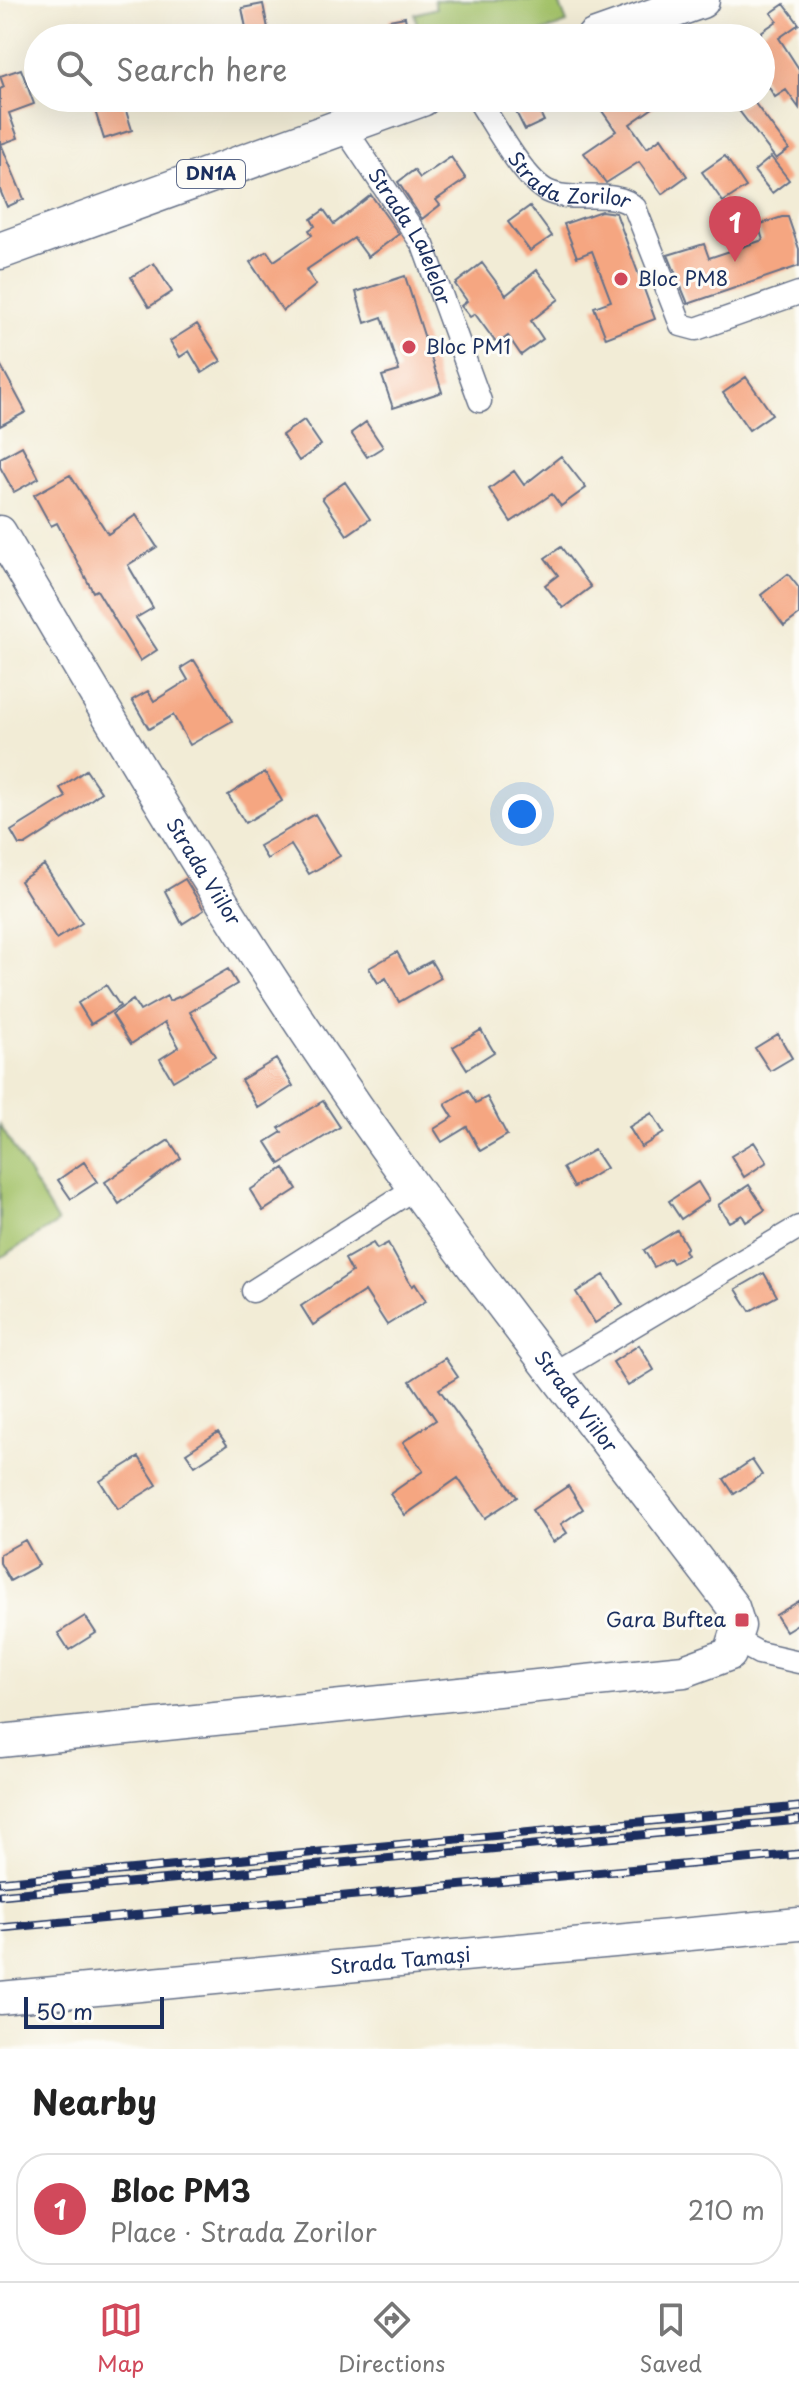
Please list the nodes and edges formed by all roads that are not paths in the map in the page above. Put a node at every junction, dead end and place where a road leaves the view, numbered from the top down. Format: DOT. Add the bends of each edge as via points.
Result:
graph roads {
  1 [pos="701,0"];
  2 [pos="633,24"];
  3 [pos="382,112"];
  4 [pos="487,112"];
  5 [pos="343,126"];
  6 [pos="0,251"];
  7 [pos="799,293"];
  8 [pos="480,401"];
  9 [pos="0,532"];
  10 [pos="415,1188"];
  11 [pos="799,1227"];
  12 [pos="253,1291"];
  13 [pos="554,1373"];
  14 [pos="737,1641"];
  15 [pos="799,1662"];
  16 [pos="0,1741"];
  17 [pos="799,1924"];
  18 [pos="0,1998"];
  1 -- 2 [label="main road"];
  3 -- 5 [label="main road, DN1A"];
  4 -- 7 [label="street, Strada Zorilor" via="536,184 563,196 622,199 635,208 681,325 696,329"];
  5 -- 6 [label="main road, DN1A"];
  5 -- 8 [label="street, Strada Lalelelor" via="423,245"];
  9 -- 10 [label="main road, Strada Viilor" via="157,799"];
  10 -- 12 [label="street"];
  10 -- 13 [label="main road, Strada Viilor"];
  11 -- 13 [label="street"];
  13 -- 14 [label="main road, Strada Viilor" via="733,1607"];
  14 -- 15 [label="street" via="759,1653"];
  14 -- 16 [label="main road" via="730,1654 684,1671"];
  17 -- 18 [label="main road, Strada Tamași"];
}
